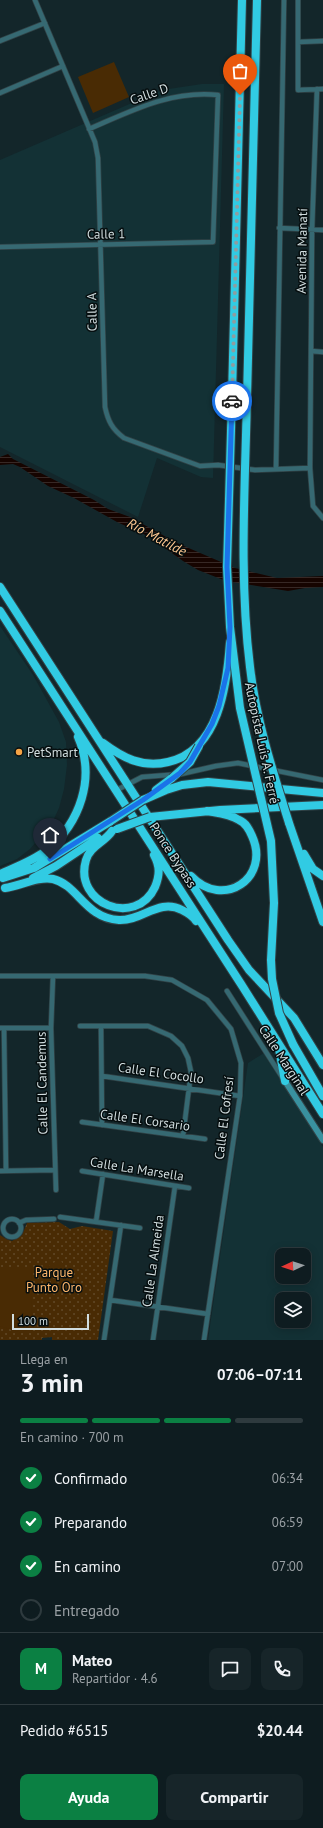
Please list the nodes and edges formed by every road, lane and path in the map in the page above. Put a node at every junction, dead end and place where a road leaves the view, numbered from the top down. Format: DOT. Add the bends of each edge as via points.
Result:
graph roads {
  1 [pos="35,0"];
  2 [pos="242,0"];
  3 [pos="257,0"];
  4 [pos="284,0"];
  5 [pos="298,0"];
  6 [pos="45,23"];
  7 [pos="0,41"];
  8 [pos="323,41"];
  9 [pos="298,42"];
  10 [pos="63,66"];
  11 [pos="317,89"];
  12 [pos="323,89"];
  13 [pos="0,93"];
  14 [pos="89,129"];
  15 [pos="279,228"];
  16 [pos="312,230"];
  17 [pos="323,230"];
  18 [pos="213,242"];
  19 [pos="101,245"];
  20 [pos="0,247"];
  21 [pos="311,351"];
  22 [pos="323,352"];
  23 [pos="276,468"];
  24 [pos="310,468"];
  25 [pos="323,518"];
  26 [pos="0,588"];
  27 [pos="0,611"];
  28 [pos="230,627"];
  29 [pos="73,723"];
  30 [pos="99,739"];
  31 [pos="199,746"];
  32 [pos="323,780"];
  33 [pos="128,784"];
  34 [pos="116,790"];
  35 [pos="323,793"];
  36 [pos="143,800"];
  37 [pos="323,805"];
  38 [pos="207,811"];
  39 [pos="289,823"];
  40 [pos="114,830"];
  41 [pos="147,836"];
  42 [pos="180,864"];
  43 [pos="0,874"];
  44 [pos="323,876"];
  45 [pos="0,879"];
  46 [pos="3,889"];
  47 [pos="199,921"];
  48 [pos="323,922"];
  49 [pos="0,976"];
  50 [pos="53,976"];
  51 [pos="227,991"];
  52 [pos="80,1026"];
  53 [pos="102,1026"];
  54 [pos="2,1028"];
  55 [pos="51,1028"];
  56 [pos="276,1039"];
  57 [pos="323,1065"];
  58 [pos="102,1076"];
  59 [pos="285,1081"];
  60 [pos="189,1088"];
  61 [pos="240,1096"];
  62 [pos="323,1096"];
  63 [pos="323,1114"];
  64 [pos="82,1122"];
  65 [pos="102,1124"];
  66 [pos="183,1136"];
  67 [pos="205,1140"];
  68 [pos="323,1140"];
  69 [pos="54,1170"];
  70 [pos="0,1171"];
  71 [pos="6,1171"];
  72 [pos="82,1171"];
  73 [pos="103,1174"];
  74 [pos="175,1186"];
  75 [pos="189,1188"];
  76 [pos="56,1190"];
  77 [pos="60,1217"];
  78 [pos="54,1219"];
  79 [pos="96,1222"];
  80 [pos="19,1224"];
  81 [pos="2,1225"];
  82 [pos="121,1225"];
  83 [pos="140,1228"];
  84 [pos="110,1300"];
  85 [pos="158,1307"];
  86 [pos="208,1314"];
  87 [pos="104,1340"];
  88 [pos="153,1340"];
  89 [pos="204,1340"];
  1 -- 6 [label="street, Calle A"];
  2 -- 28 [label="highway, Autopista Luis A. Ferré, bridge" via="227,567"];
  3 -- 39 [label="highway, Autopista Luis A. Ferré, bridge" via="243,568 250,669 262,731"];
  4 -- 15 [label="street"];
  5 -- 9 [label="street"];
  6 -- 7 [label="street"];
  6 -- 10 [label="street, Calle A"];
  8 -- 9 [label="street"];
  9 -- 11 [label="street" via="298,90"];
  10 -- 13 [label="street"];
  10 -- 14 [label="street, Calle A"];
  11 -- 12 [label="street"];
  11 -- 16 [label="street, Avenida Manatí"];
  14 -- 18 [label="street, Calle D" via="155,101 181,95 218,95"];
  14 -- 19 [label="street, Calle A" via="98,158"];
  15 -- 16 [label="street"];
  15 -- 23 [label="street"];
  16 -- 17 [label="street"];
  16 -- 21 [label="street, Avenida Manatí"];
  18 -- 19 [label="street, Calle 1"];
  19 -- 20 [label="street, Calle 1"];
  19 -- 23 [label="street, Calle A" via="105,407 109,423 115,432 124,438 200,466 255,470"];
  21 -- 22 [label="street"];
  21 -- 24 [label="street, Avenida Manatí"];
  23 -- 24 [label="street, Calle A"];
  24 -- 25 [label="street, Avenida Manatí" via="313,506"];
  26 -- 30 [label="highway, Ponce Bypass"];
  27 -- 29 [label="highway, Ponce Bypass"];
  28 -- 31 [label="highway, bridge" via="225,684 212,724"];
  28 -- 62 [label="highway, Autopista Luis A. Ferré, bridge" via="240,708 271,841 274,903 272,980 279,1013 293,1044"];
  29 -- 34 [label="highway, Ponce Bypass"];
  29 -- 43 [label="highway" via="86,772 85,789 76,815 64,834 46,851"];
  30 -- 31 [label="highway" via="119,754 136,762 153,764 171,761"];
  30 -- 33 [label="highway, Ponce Bypass"];
  31 -- 36 [label="highway, bridge" via="180,773"];
  32 -- 33 [label="street" via="238,763 182,774 142,777"];
  33 -- 34 [label="street"];
  33 -- 42 [label="highway, Ponce Bypass"];
  34 -- 41 [label="highway, Ponce Bypass"];
  35 -- 36 [label="highway" via="200,783 166,790"];
  36 -- 45 [label="highway, bridge" via="34,868"];
  37 -- 38 [label="highway"];
  38 -- 40 [label="highway, bridge" via="144,818"];
  38 -- 42 [label="highway" via="233,816 250,830 257,852 252,872 238,886 217,891 201,885"];
  39 -- 44 [label="highway" via="313,869"];
  39 -- 48 [label="highway, Autopista Luis A. Ferré"];
  40 -- 41 [label="highway" via="89,854 85,873 88,887 93,894 104,904 119,908 134,906 147,899 157,882 158,865"];
  40 -- 46 [label="highway" via="42,873"];
  41 -- 47 [label="highway, Ponce Bypass"];
  42 -- 57 [label="highway, Ponce Bypass" via="249,970 294,1018"];
  46 -- 47 [label="highway" via="43,879 54,880 70,889 88,908 106,917 124,920 157,908 172,906"];
  47 -- 56 [label="highway" via="206,936 217,946"];
  49 -- 50 [label="street, Calle El Cofresí"];
  50 -- 55 [label="street, Calle El Candemus"];
  50 -- 61 [label="street, Calle El Cofresí" via="145,976 172,980 207,1000 230,1029 241,1063"];
  51 -- 59 [label="street, Calle Marginal"];
  52 -- 53 [label="street"];
  53 -- 58 [label="street"];
  53 -- 60 [label="street" via="148,1026 171,1036 182,1046 188,1058 191,1072"];
  54 -- 55 [label="street"];
  54 -- 71 [label="street"];
  55 -- 69 [label="street, Calle El Candemus"];
  56 -- 59 [label="highway"];
  56 -- 63 [label="highway"];
  58 -- 60 [label="street, Calle El Cocollo"];
  58 -- 65 [label="street"];
  59 -- 68 [label="street, Calle Marginal"];
  60 -- 61 [label="street, Calle El Cocollo"];
  60 -- 66 [label="street"];
  61 -- 86 [label="street, Calle El Cofresí"];
  64 -- 65 [label="street, Calle El Corsario"];
  65 -- 66 [label="street, Calle El Corsario"];
  66 -- 67 [label="street, Calle El Corsario"];
  69 -- 71 [label="street"];
  69 -- 76 [label="street, Calle El Candemus"];
  70 -- 71 [label="street"];
  72 -- 73 [label="street, Calle La Marsella"];
  73 -- 74 [label="street, Calle La Marsella"];
  73 -- 79 [label="street"];
  74 -- 75 [label="street, Calle La Marsella"];
  74 -- 85 [label="street, Calle La Almeida"];
  77 -- 79 [label="street"];
  78 -- 80 [label="street" via="26,1220"];
  79 -- 82 [label="street"];
  80 -- 81 [label="street" via="16,1220 9,1219"];
  80 -- 81 [label="street" via="19,1232 14,1236 5,1233"];
  82 -- 83 [label="street"];
  82 -- 84 [label="street"];
  84 -- 85 [label="street"];
  84 -- 87 [label="street"];
  85 -- 86 [label="street"];
  85 -- 88 [label="street, Calle La Almeida"];
  86 -- 89 [label="street, Calle El Cofresí"];
}
